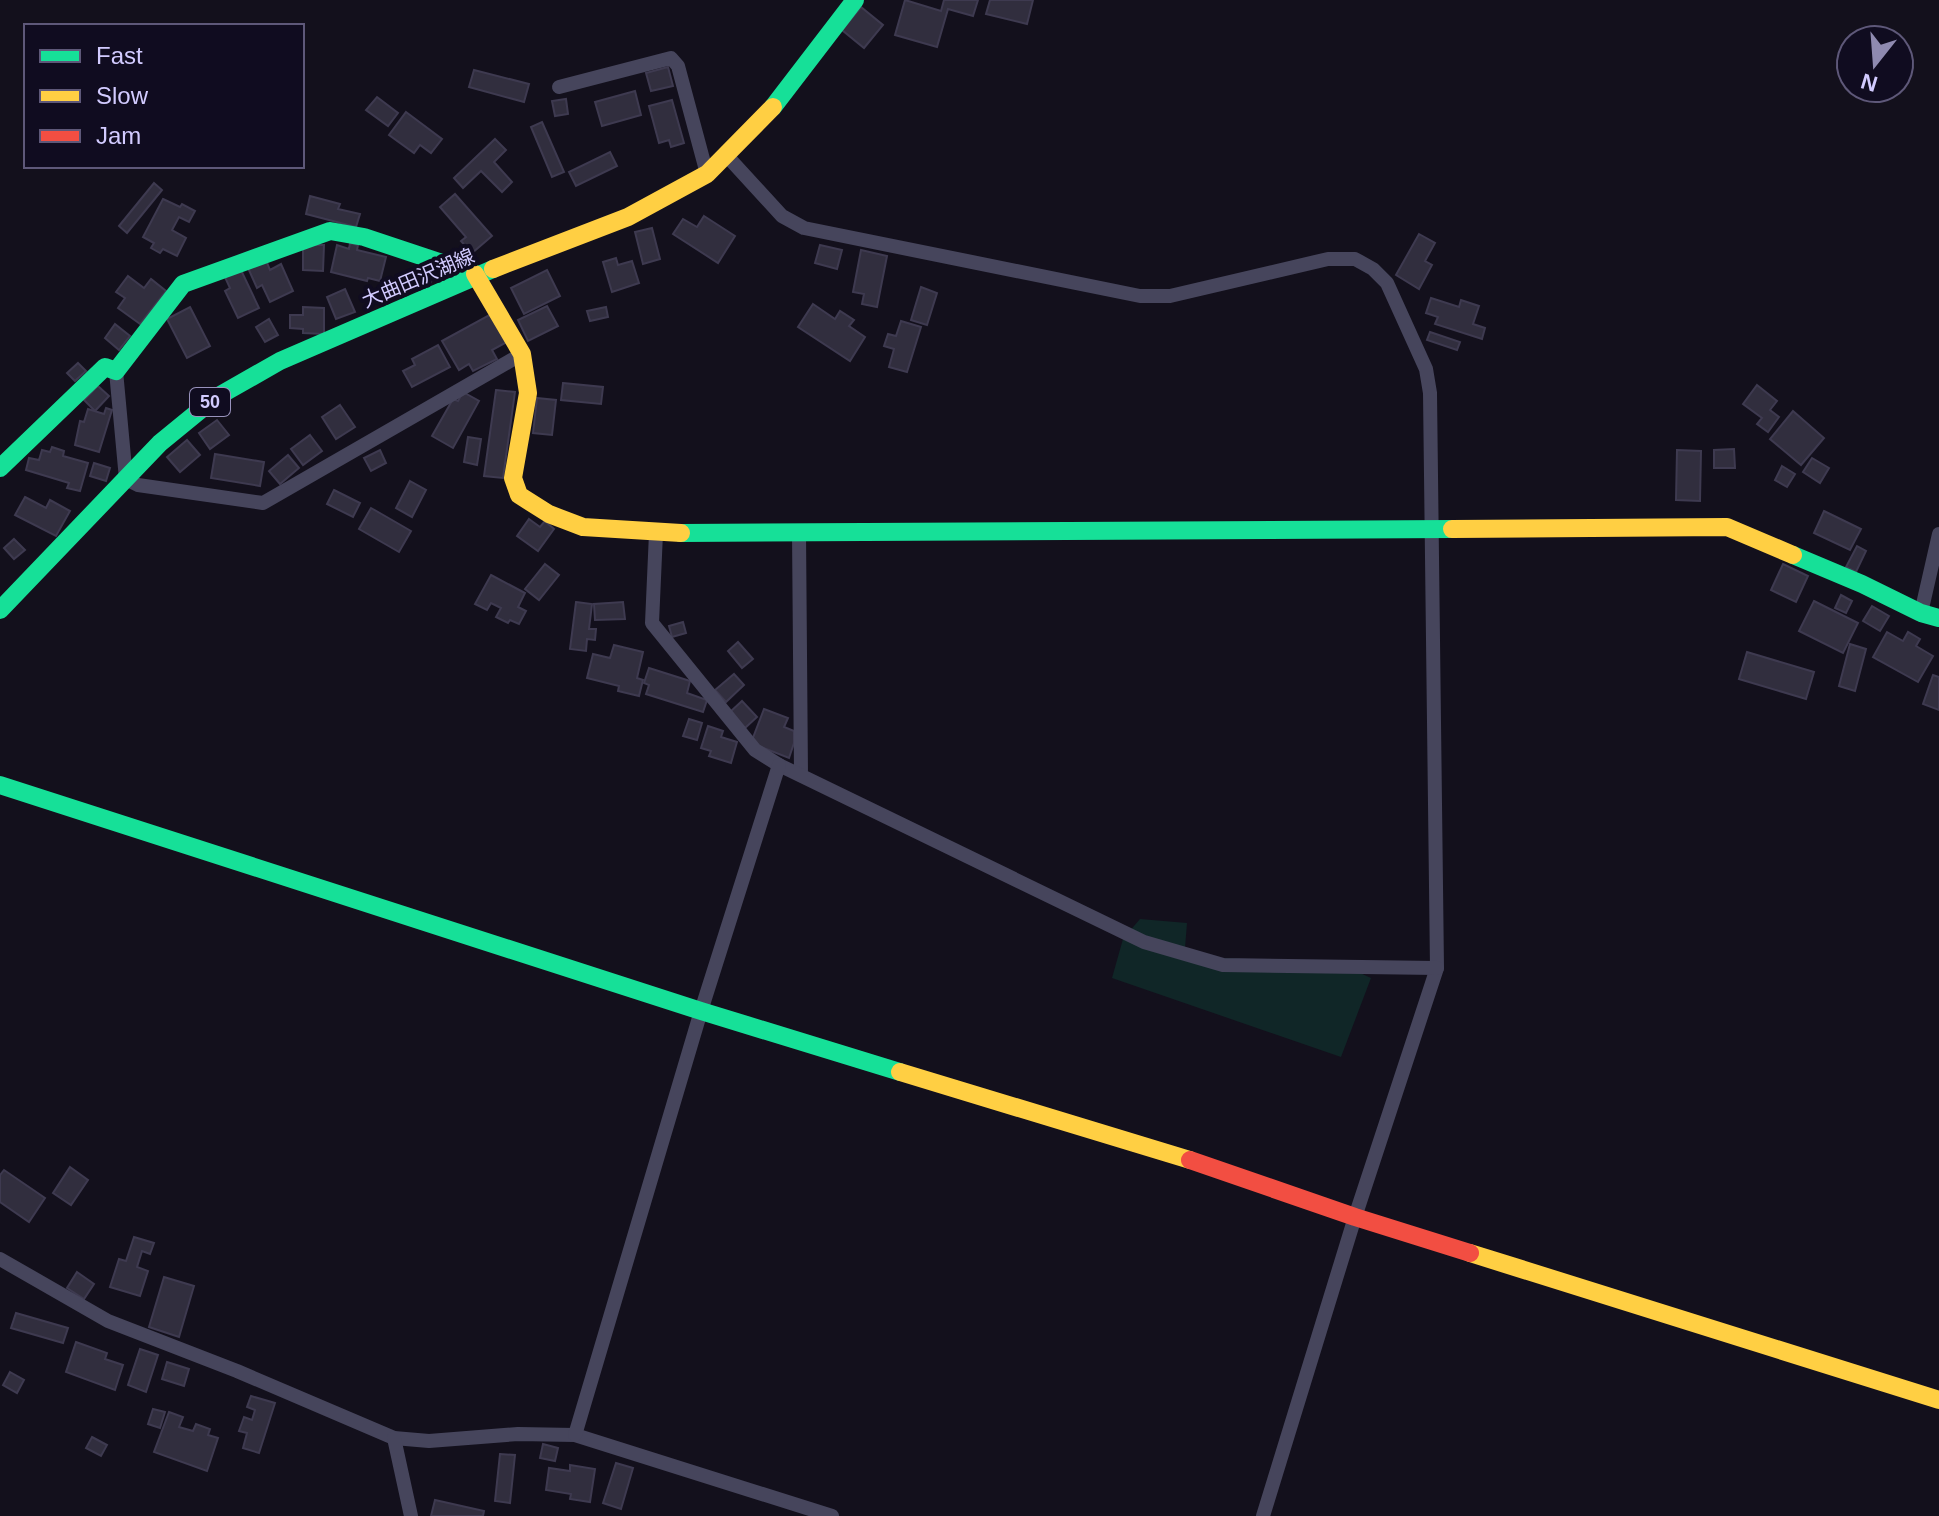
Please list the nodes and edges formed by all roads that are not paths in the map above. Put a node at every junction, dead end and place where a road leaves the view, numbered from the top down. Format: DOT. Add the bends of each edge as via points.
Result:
graph roads {
  1 [pos="855,0"];
  2 [pos="559,87"];
  3 [pos="727,156"];
  4 [pos="707,174"];
  5 [pos="477,275"];
  6 [pos="522,354"];
  7 [pos="116,371"];
  8 [pos="0,468"];
  9 [pos="126,479"];
  10 [pos="1433,528"];
  11 [pos="799,532"];
  12 [pos="656,533"];
  13 [pos="1939,534"];
  14 [pos="0,610"];
  15 [pos="1930,615"];
  16 [pos="779,765"];
  17 [pos="801,775"];
  18 [pos="0,785"];
  19 [pos="1437,968"];
  20 [pos="701,1011"];
  21 [pos="1355,1217"];
  22 [pos="0,1259"];
  23 [pos="1939,1400"];
  24 [pos="575,1435"];
  25 [pos="394,1438"];
  26 [pos="411,1516"];
  27 [pos="832,1516"];
  28 [pos="1263,1516"];
  1 -- 3 [label="street, 大曲田沢湖線 / 50" via="784,95"];
  2 -- 4 [label="street" via="671,58 678,66"];
  3 -- 4 [label="street, 大曲田沢湖線 / 50"];
  3 -- 10 [label="street" via="782,216 804,228 1140,296 1170,296 1328,259 1355,259 1387,283 1426,369"];
  4 -- 5 [label="street, 大曲田沢湖線 / 50" via="628,217"];
  5 -- 6 [label="street"];
  5 -- 7 [label="street" via="364,237 330,231 183,284"];
  5 -- 9 [label="street, 大曲田沢湖線 / 50" via="280,361 215,398"];
  6 -- 9 [label="street" via="263,503"];
  6 -- 12 [label="street" via="528,393 513,478 519,495 583,527"];
  7 -- 8 [label="street" via="105,367"];
  7 -- 9 [label="street"];
  9 -- 14 [label="street, 大曲田沢湖線 / 50"];
  10 -- 11 [label="street"];
  10 -- 15 [label="street" via="1727,527"];
  10 -- 19 [label="street"];
  11 -- 12 [label="street"];
  11 -- 17 [label="street"];
  12 -- 16 [label="street" via="652,623 755,750"];
  13 -- 15 [label="street"];
  16 -- 17 [label="street"];
  16 -- 20 [label="street"];
  17 -- 19 [label="street" via="1144,942 1223,965"];
  18 -- 20 [label="street"];
  19 -- 21 [label="street"];
  20 -- 21 [label="street" via="1220,1169"];
  20 -- 24 [label="street"];
  21 -- 23 [label="street"];
  21 -- 28 [label="street"];
  22 -- 25 [label="street" via="108,1321"];
  24 -- 25 [label="street"];
  24 -- 27 [label="street"];
  25 -- 26 [label="street"];
}
